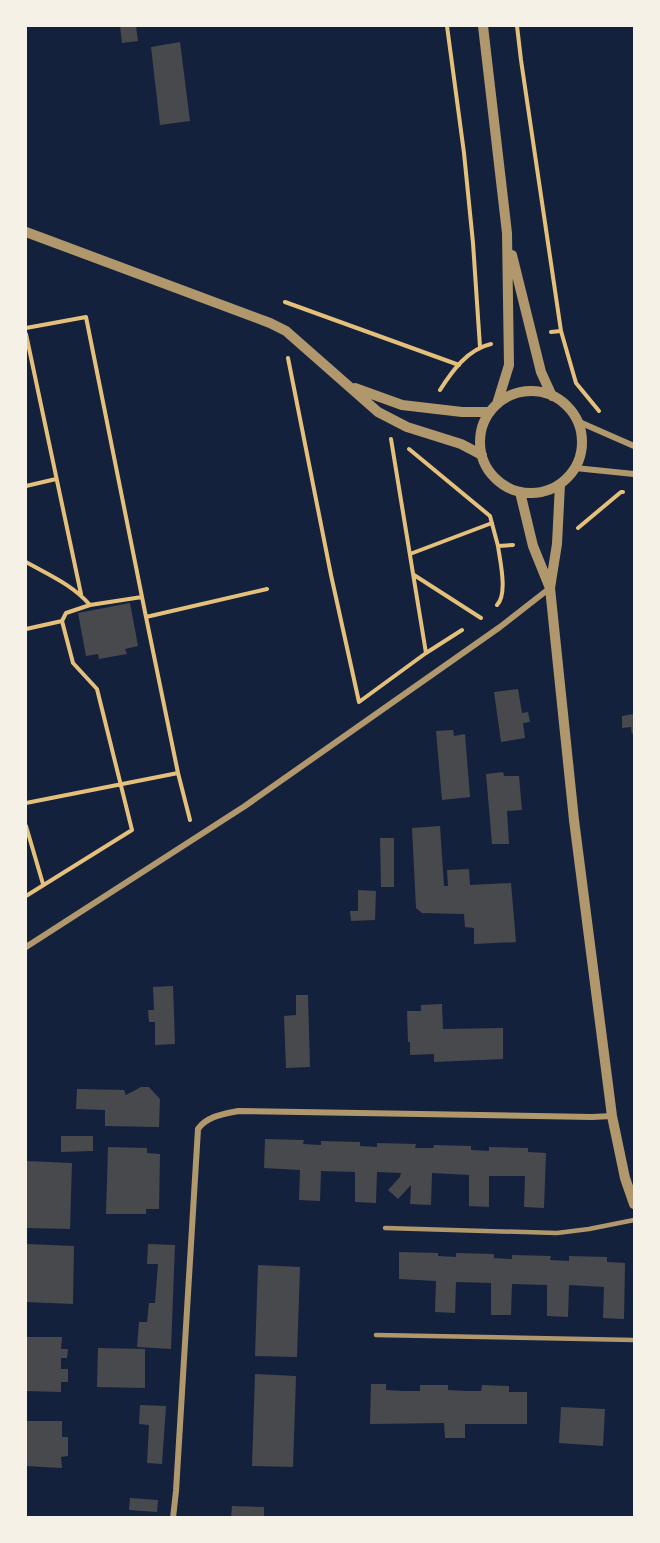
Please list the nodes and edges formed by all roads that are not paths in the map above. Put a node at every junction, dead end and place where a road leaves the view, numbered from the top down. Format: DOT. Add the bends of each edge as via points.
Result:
graph roads {
  1 [pos="483,26"];
  2 [pos="26,232"];
  3 [pos="507,233"];
  4 [pos="349,386"];
  5 [pos="552,396"];
  6 [pos="493,408"];
  7 [pos="577,421"];
  8 [pos="634,446"];
  9 [pos="482,455"];
  10 [pos="575,468"];
  11 [pos="634,474"];
  12 [pos="560,484"];
  13 [pos="520,492"];
  14 [pos="550,588"];
  15 [pos="26,946"];
  16 [pos="612,1116"];
  17 [pos="634,1204"];
  18 [pos="634,1220"];
  19 [pos="385,1228"];
  20 [pos="376,1335"];
  21 [pos="634,1340"];
  22 [pos="173,1518"];
  1 -- 3 [label="street"];
  2 -- 4 [label="street" via="270,323 286,331"];
  3 -- 5 [label="street" via="538,363"];
  3 -- 6 [label="street" via="509,365"];
  4 -- 6 [label="street" via="402,405 462,412"];
  4 -- 9 [label="street" via="378,412"];
  5 -- 6 [label="street" via="526,391"];
  5 -- 7 [label="street" via="569,408"];
  6 -- 9 [label="street" via="481,432"];
  7 -- 8 [label="street"];
  7 -- 10 [label="street" via="581,453"];
  9 -- 13 [label="street" via="493,476"];
  10 -- 11 [label="street"];
  10 -- 12 [label="street"];
  12 -- 13 [label="street" via="536,493"];
  12 -- 14 [label="street" via="558,544"];
  13 -- 14 [label="street" via="533,546"];
  14 -- 15 [label="street" via="245,806"];
  14 -- 16 [label="street" via="574,820"];
  16 -- 17 [label="street"];
  16 -- 22 [label="street" via="238,1112 202,1124 198,1129"];
  18 -- 19 [label="lane" via="557,1233"];
  20 -- 21 [label="lane"];
}
